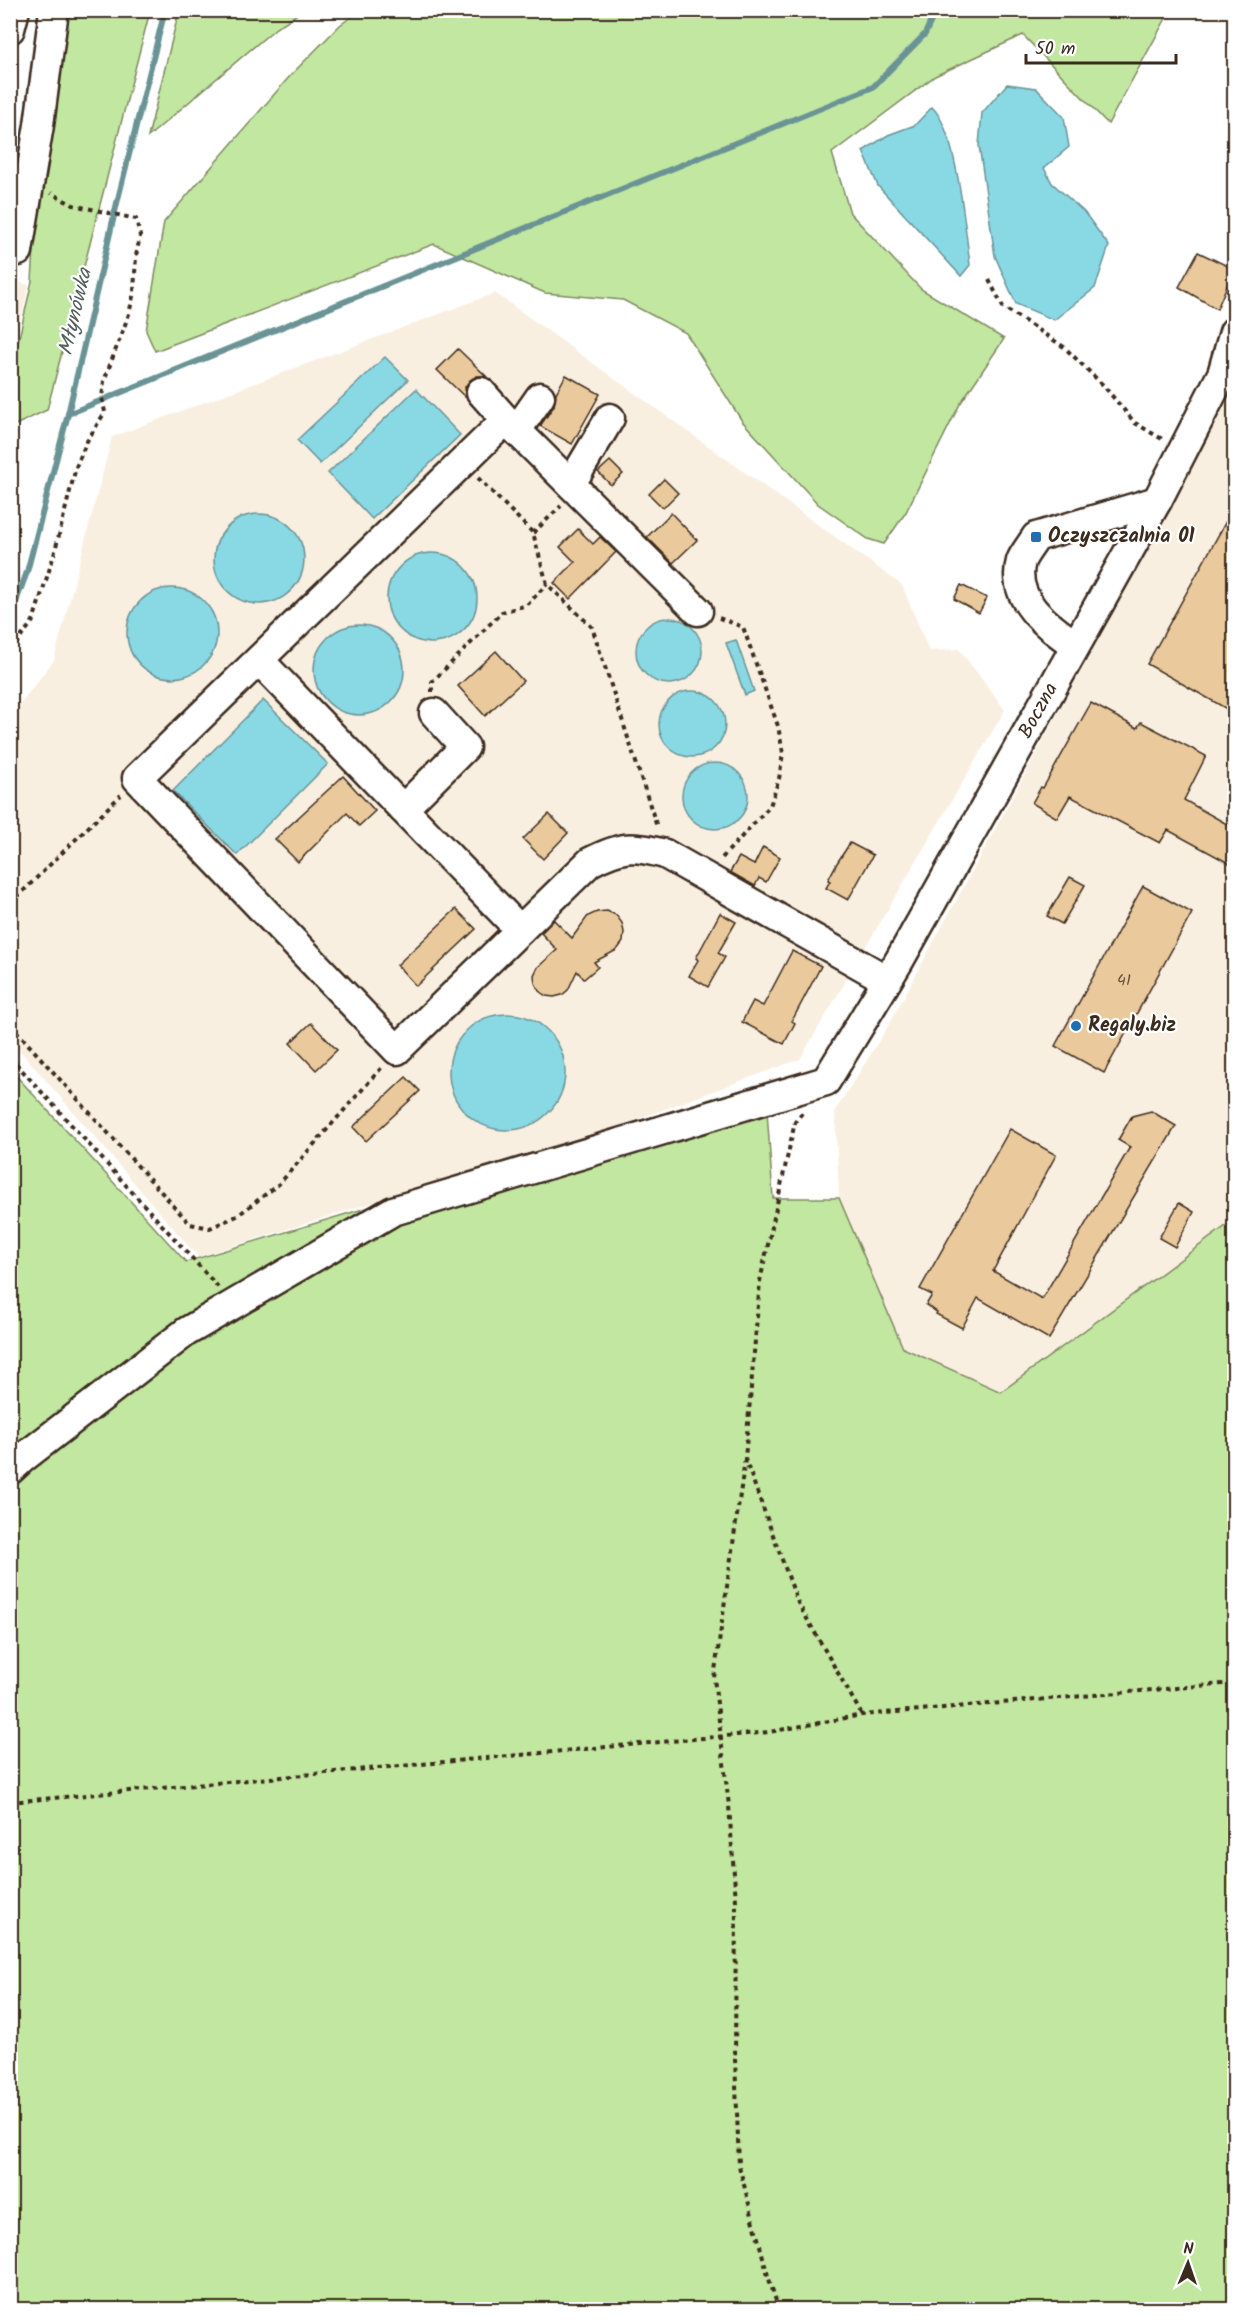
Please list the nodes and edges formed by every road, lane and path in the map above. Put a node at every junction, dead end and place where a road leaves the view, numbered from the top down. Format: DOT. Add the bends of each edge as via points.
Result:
graph roads {
  1 [pos="15,10"];
  2 [pos="54,10"];
  3 [pos="10,29"];
  4 [pos="32,162"];
  5 [pos="10,250"];
  6 [pos="989,280"];
  7 [pos="1234,333"];
  8 [pos="480,392"];
  9 [pos="540,397"];
  10 [pos="610,417"];
  11 [pos="512,425"];
  12 [pos="1183,451"];
  13 [pos="463,462"];
  14 [pos="571,484"];
  15 [pos="1157,501"];
  16 [pos="534,533"];
  17 [pos="547,584"];
  18 [pos="698,610"];
  19 [pos="1076,645"];
  20 [pos="10,652"];
  21 [pos="259,660"];
  22 [pos="434,714"];
  23 [pos="137,778"];
  24 [pos="403,809"];
  25 [pos="665,854"];
  26 [pos="706,877"];
  27 [pos="10,904"];
  28 [pos="520,930"];
  29 [pos="887,980"];
  30 [pos="10,1024"];
  31 [pos="397,1050"];
  32 [pos="10,1057"];
  33 [pos="826,1081"];
  34 [pos="234,1305"];
  35 [pos="744,1459"];
  36 [pos="10,1470"];
  37 [pos="1234,1683"];
  38 [pos="862,1715"];
  39 [pos="10,1802"];
  40 [pos="779,2310"];
  1 -- 3 [label="street"];
  2 -- 4 [label="street"];
  4 -- 5 [label="street" via="18,251"];
  4 -- 20 [label="path" via="48,191 73,205 136,219 140,236 129,314 104,381 105,412 76,467 33,621"];
  6 -- 12 [label="path" via="1004,307 1064,347 1135,423"];
  7 -- 12 [label="street, Boczna" via="1222,374"];
  8 -- 11 [label="street"];
  9 -- 11 [label="street"];
  10 -- 14 [label="street"];
  11 -- 13 [label="street"];
  11 -- 14 [label="street"];
  12 -- 15 [label="street, Boczna"];
  13 -- 16 [label="path"];
  13 -- 21 [label="street"];
  14 -- 16 [label="path" via="562,505"];
  14 -- 18 [label="street"];
  15 -- 19 [label="street, Boczna"];
  15 -- 19 [label="street" via="1036,537 1021,560 1024,598 1046,625"];
  16 -- 17 [label="path"];
  17 -- 22 [label="path" via="526,605 502,612 432,682"];
  17 -- 25 [label="path" via="592,627"];
  18 -- 26 [label="path" via="743,627 778,726 783,753 770,806"];
  19 -- 29 [label="street, Boczna"];
  21 -- 23 [label="street"];
  21 -- 24 [label="street"];
  22 -- 24 [label="street" via="465,747"];
  23 -- 27 [label="path"];
  23 -- 31 [label="street"];
  24 -- 28 [label="street"];
  25 -- 26 [label="street"];
  25 -- 28 [label="street" via="639,847 612,850 590,862"];
  26 -- 29 [label="street"];
  28 -- 31 [label="street"];
  29 -- 33 [label="street, Boczna"];
  30 -- 31 [label="path" via="190,1224 210,1228 237,1216 279,1184"];
  32 -- 34 [label="path"];
  33 -- 34 [label="street" via="393,1211"];
  33 -- 35 [label="path" via="795,1122 760,1281"];
  34 -- 36 [label="street" via="186,1332"];
  35 -- 38 [label="path" via="798,1602"];
  35 -- 40 [label="path" via="714,1678 736,1901 739,2166"];
  37 -- 38 [label="path"];
  38 -- 39 [label="path" via="769,1732"];
}
